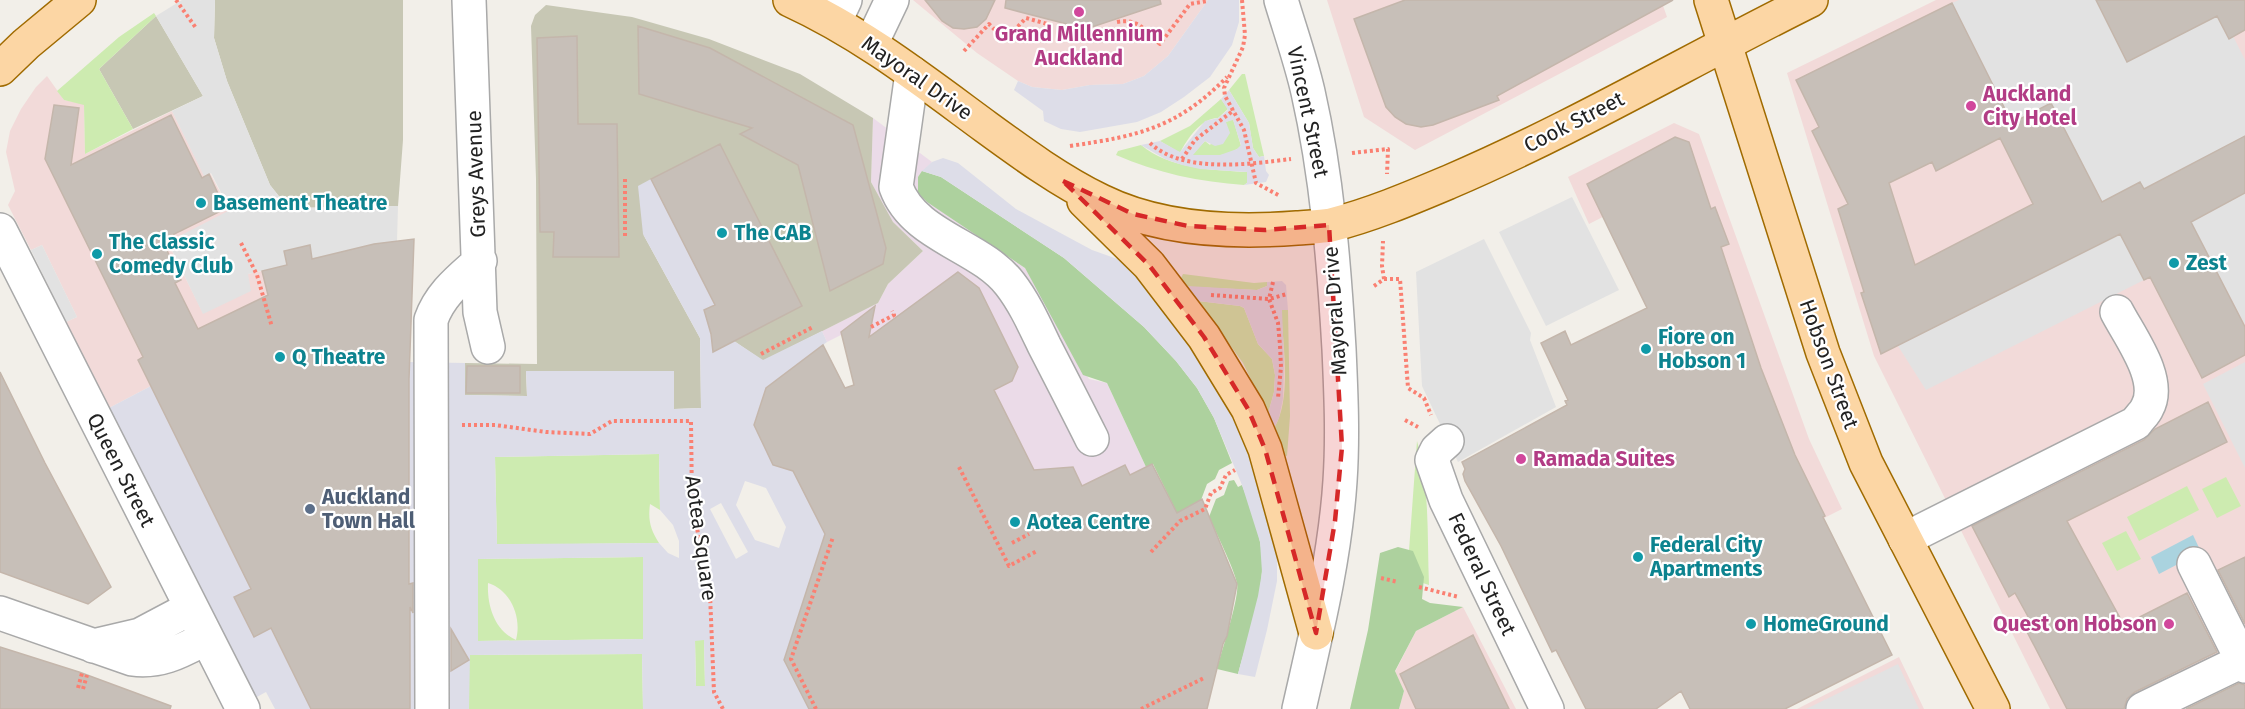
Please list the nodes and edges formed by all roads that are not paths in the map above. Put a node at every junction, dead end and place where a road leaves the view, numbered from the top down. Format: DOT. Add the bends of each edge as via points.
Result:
graph roads {
  1 [pos="79,0"];
  2 [pos="468,0"];
  3 [pos="790,0"];
  4 [pos="892,0"];
  5 [pos="1281,0"];
  6 [pos="1711,0"];
  7 [pos="1811,0"];
  8 [pos="840,10"];
  9 [pos="1725,43"];
  10 [pos="871,44"];
  11 [pos="0,69"];
  12 [pos="912,73"];
  13 [pos="1063,181"];
  14 [pos="1329,225"];
  15 [pos="0,230"];
  16 [pos="480,261"];
  17 [pos="2117,312"];
  18 [pos="488,347"];
  19 [pos="1092,439"];
  20 [pos="1447,441"];
  21 [pos="1905,539"];
  22 [pos="2194,564"];
  23 [pos="191,608"];
  24 [pos="0,613"];
  25 [pos="1316,633"];
  26 [pos="206,638"];
  27 [pos="2244,663"];
  28 [pos="88,664"];
  29 [pos="243,709"];
  30 [pos="432,709"];
  31 [pos="1299,709"];
  32 [pos="1547,709"];
  33 [pos="1993,709"];
  34 [pos="2143,709"];
  1 -- 11 [label="main road"];
  2 -- 16 [label="street, Greys Avenue"];
  3 -- 8 [label="main road, Mayoral Drive"];
  4 -- 10 [label="street"];
  5 -- 14 [label="street, Vincent Street" via="1308,91"];
  6 -- 9 [label="main road, Hobson Street"];
  7 -- 9 [label="main road, Cook Street"];
  8 -- 10 [label="main road, Mayoral Drive"];
  9 -- 14 [label="main road, Cook Street" via="1534,143 1402,201"];
  9 -- 21 [label="main road, Hobson Street" via="1823,353 1866,463"];
  10 -- 12 [label="main road, Mayoral Drive"];
  12 -- 13 [label="main road, Mayoral Drive"];
  12 -- 19 [label="street" via="896,187 900,197 913,214 1010,284"];
  13 -- 14 [label="main road, Mayoral Drive" via="1133,214 1188,226 1265,230"];
  13 -- 25 [label="main road" via="1149,265 1204,337 1248,409 1265,448"];
  14 -- 25 [label="street, Mayoral Drive" via="1337,310 1340,482"];
  15 -- 23 [label="street, Queen Street"];
  16 -- 18 [label="street, Greys Avenue" via="480,312"];
  16 -- 30 [label="street" via="441,298 431,320"];
  17 -- 21 [label="street" via="2151,376 2148,407 2136,423"];
  20 -- 32 [label="street, Federal Street" via="1432,460 1446,500"];
  21 -- 33 [label="main road, Hobson Street"];
  22 -- 27 [label="street"];
  23 -- 26 [label="street, Queen Street"];
  23 -- 28 [label="street"];
  24 -- 28 [label="street"];
  25 -- 31 [label="street, Mayoral Drive"];
  26 -- 28 [label="street" via="160,659"];
  26 -- 29 [label="street, Queen Street"];
  27 -- 34 [label="street"];
}
